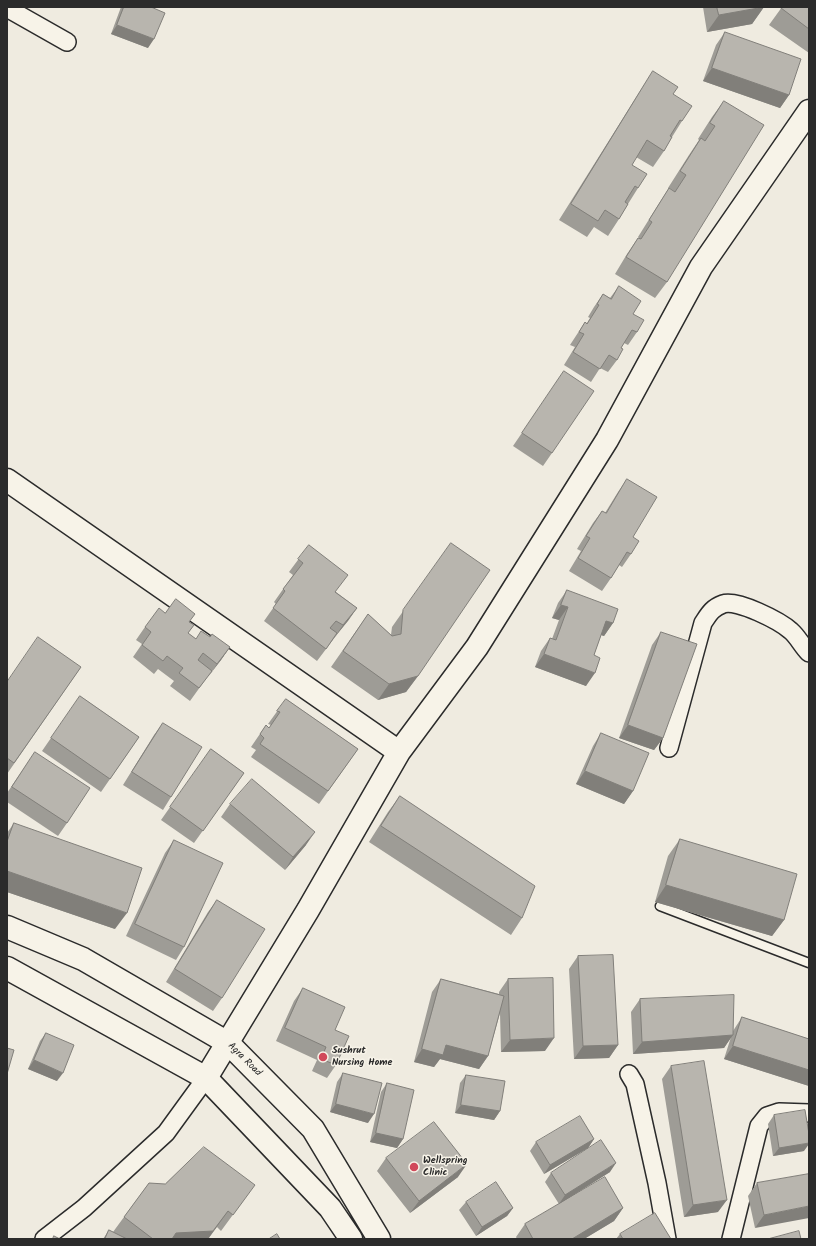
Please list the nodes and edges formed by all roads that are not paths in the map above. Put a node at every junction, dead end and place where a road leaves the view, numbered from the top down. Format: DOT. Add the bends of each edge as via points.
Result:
graph roads {
  1 [pos="7,8"];
  2 [pos="67,42"];
  3 [pos="809,111"];
  4 [pos="7,480"];
  5 [pos="808,650"];
  6 [pos="669,748"];
  7 [pos="398,752"];
  8 [pos="660,906"];
  9 [pos="7,927"];
  10 [pos="809,963"];
  11 [pos="7,968"];
  12 [pos="228,1043"];
  13 [pos="629,1074"];
  14 [pos="206,1078"];
  15 [pos="809,1113"];
  16 [pos="44,1239"];
  17 [pos="351,1239"];
  18 [pos="380,1239"];
  19 [pos="667,1239"];
  20 [pos="731,1239"];
  1 -- 2 [label="street"];
  3 -- 7 [label="street" via="701,267 607,440 477,647"];
  4 -- 7 [label="street"];
  5 -- 6 [label="street" via="792,631 775,619 746,606 724,603 711,610 703,623"];
  7 -- 12 [label="street"];
  8 -- 10 [label="lane"];
  9 -- 12 [label="street, Agra Road" via="82,959"];
  11 -- 14 [label="street"];
  12 -- 14 [label="street"];
  12 -- 18 [label="street, Agra Road" via="313,1129"];
  13 -- 19 [label="street" via="635,1084"];
  14 -- 16 [label="street" via="166,1133 84,1208"];
  14 -- 17 [label="street" via="330,1208"];
  15 -- 20 [label="street" via="779,1112 767,1116 759,1126"];
}
